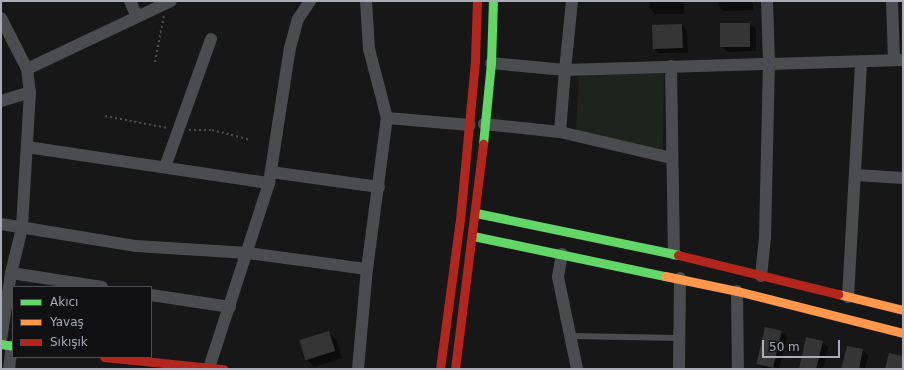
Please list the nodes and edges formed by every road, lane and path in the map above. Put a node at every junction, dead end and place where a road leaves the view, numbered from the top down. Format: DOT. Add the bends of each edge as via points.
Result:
graph roads {
  1 [pos="130,1"];
  2 [pos="310,1"];
  3 [pos="366,1"];
  4 [pos="477,1"];
  5 [pos="493,1"];
  6 [pos="572,1"];
  7 [pos="767,1"];
  8 [pos="892,1"];
  9 [pos="169,2"];
  10 [pos="137,17"];
  11 [pos="1,18"];
  12 [pos="211,39"];
  13 [pos="898,60"];
  14 [pos="861,61"];
  15 [pos="155,62"];
  16 [pos="769,62"];
  17 [pos="491,63"];
  18 [pos="671,66"];
  19 [pos="27,69"];
  20 [pos="565,70"];
  21 [pos="30,92"];
  22 [pos="1,101"];
  23 [pos="105,116"];
  24 [pos="387,118"];
  25 [pos="484,124"];
  26 [pos="470,125"];
  27 [pos="178,130"];
  28 [pos="560,132"];
  29 [pos="251,140"];
  30 [pos="27,147"];
  31 [pos="672,158"];
  32 [pos="165,167"];
  33 [pos="856,175"];
  34 [pos="270,178"];
  35 [pos="903,178"];
  36 [pos="379,187"];
  37 [pos="476,213"];
  38 [pos="1,224"];
  39 [pos="22,228"];
  40 [pos="473,236"];
  41 [pos="248,253"];
  42 [pos="562,254"];
  43 [pos="674,254"];
  44 [pos="367,269"];
  45 [pos="11,273"];
  46 [pos="761,276"];
  47 [pos="680,278"];
  48 [pos="96,286"];
  49 [pos="737,291"];
  50 [pos="152,295"];
  51 [pos="848,297"];
  52 [pos="230,307"];
  53 [pos="903,310"];
  54 [pos="903,333"];
  55 [pos="570,336"];
  56 [pos="680,338"];
  57 [pos="7,344"];
  58 [pos="109,358"];
  59 [pos="151,366"];
  60 [pos="209,368"];
  61 [pos="9,369"];
  62 [pos="223,369"];
  63 [pos="358,369"];
  64 [pos="440,369"];
  65 [pos="455,369"];
  66 [pos="577,369"];
  67 [pos="679,369"];
  68 [pos="738,369"];
  1 -- 10 [label="street"];
  2 -- 34 [label="street" via="298,19 290,48"];
  3 -- 24 [label="street" via="369,49"];
  4 -- 26 [label="street"];
  5 -- 17 [label="street"];
  6 -- 20 [label="street"];
  7 -- 16 [label="street"];
  8 -- 13 [label="street"];
  9 -- 10 [label="street"];
  9 -- 15 [label="path"];
  10 -- 19 [label="street"];
  11 -- 19 [label="street"];
  12 -- 27 [label="street"];
  13 -- 14 [label="street"];
  14 -- 16 [label="street"];
  14 -- 33 [label="street"];
  16 -- 18 [label="street"];
  16 -- 46 [label="street" via="766,238"];
  17 -- 20 [label="street"];
  17 -- 25 [label="street"];
  18 -- 20 [label="street"];
  18 -- 31 [label="street"];
  19 -- 21 [label="street"];
  20 -- 28 [label="street"];
  21 -- 22 [label="street"];
  21 -- 30 [label="street"];
  23 -- 27 [label="path"];
  24 -- 26 [label="street"];
  24 -- 36 [label="street"];
  25 -- 28 [label="street"];
  25 -- 37 [label="street"];
  26 -- 64 [label="street"];
  27 -- 29 [label="path" via="212,130"];
  27 -- 32 [label="street"];
  28 -- 31 [label="street"];
  30 -- 32 [label="street"];
  30 -- 39 [label="street"];
  31 -- 43 [label="street"];
  32 -- 34 [label="street"];
  33 -- 35 [label="street"];
  33 -- 51 [label="street"];
  34 -- 36 [label="street"];
  34 -- 41 [label="street"];
  36 -- 44 [label="street"];
  37 -- 40 [label="street"];
  37 -- 43 [label="street"];
  38 -- 39 [label="street"];
  39 -- 41 [label="street" via="136,246"];
  39 -- 45 [label="street"];
  40 -- 42 [label="street"];
  40 -- 65 [label="street"];
  41 -- 44 [label="street"];
  41 -- 52 [label="street"];
  42 -- 47 [label="street"];
  42 -- 55 [label="street" via="558,277"];
  43 -- 46 [label="street"];
  44 -- 63 [label="street"];
  45 -- 48 [label="street"];
  45 -- 57 [label="street"];
  46 -- 51 [label="street"];
  47 -- 49 [label="street"];
  47 -- 56 [label="street"];
  49 -- 54 [label="street"];
  49 -- 68 [label="street"];
  50 -- 52 [label="street"];
  51 -- 53 [label="street"];
  52 -- 60 [label="street"];
  55 -- 56 [label="lane"];
  55 -- 66 [label="street"];
  56 -- 67 [label="street"];
  57 -- 61 [label="street"];
  58 -- 59 [label="street"];
  59 -- 60 [label="street"];
  60 -- 62 [label="street"];
}
